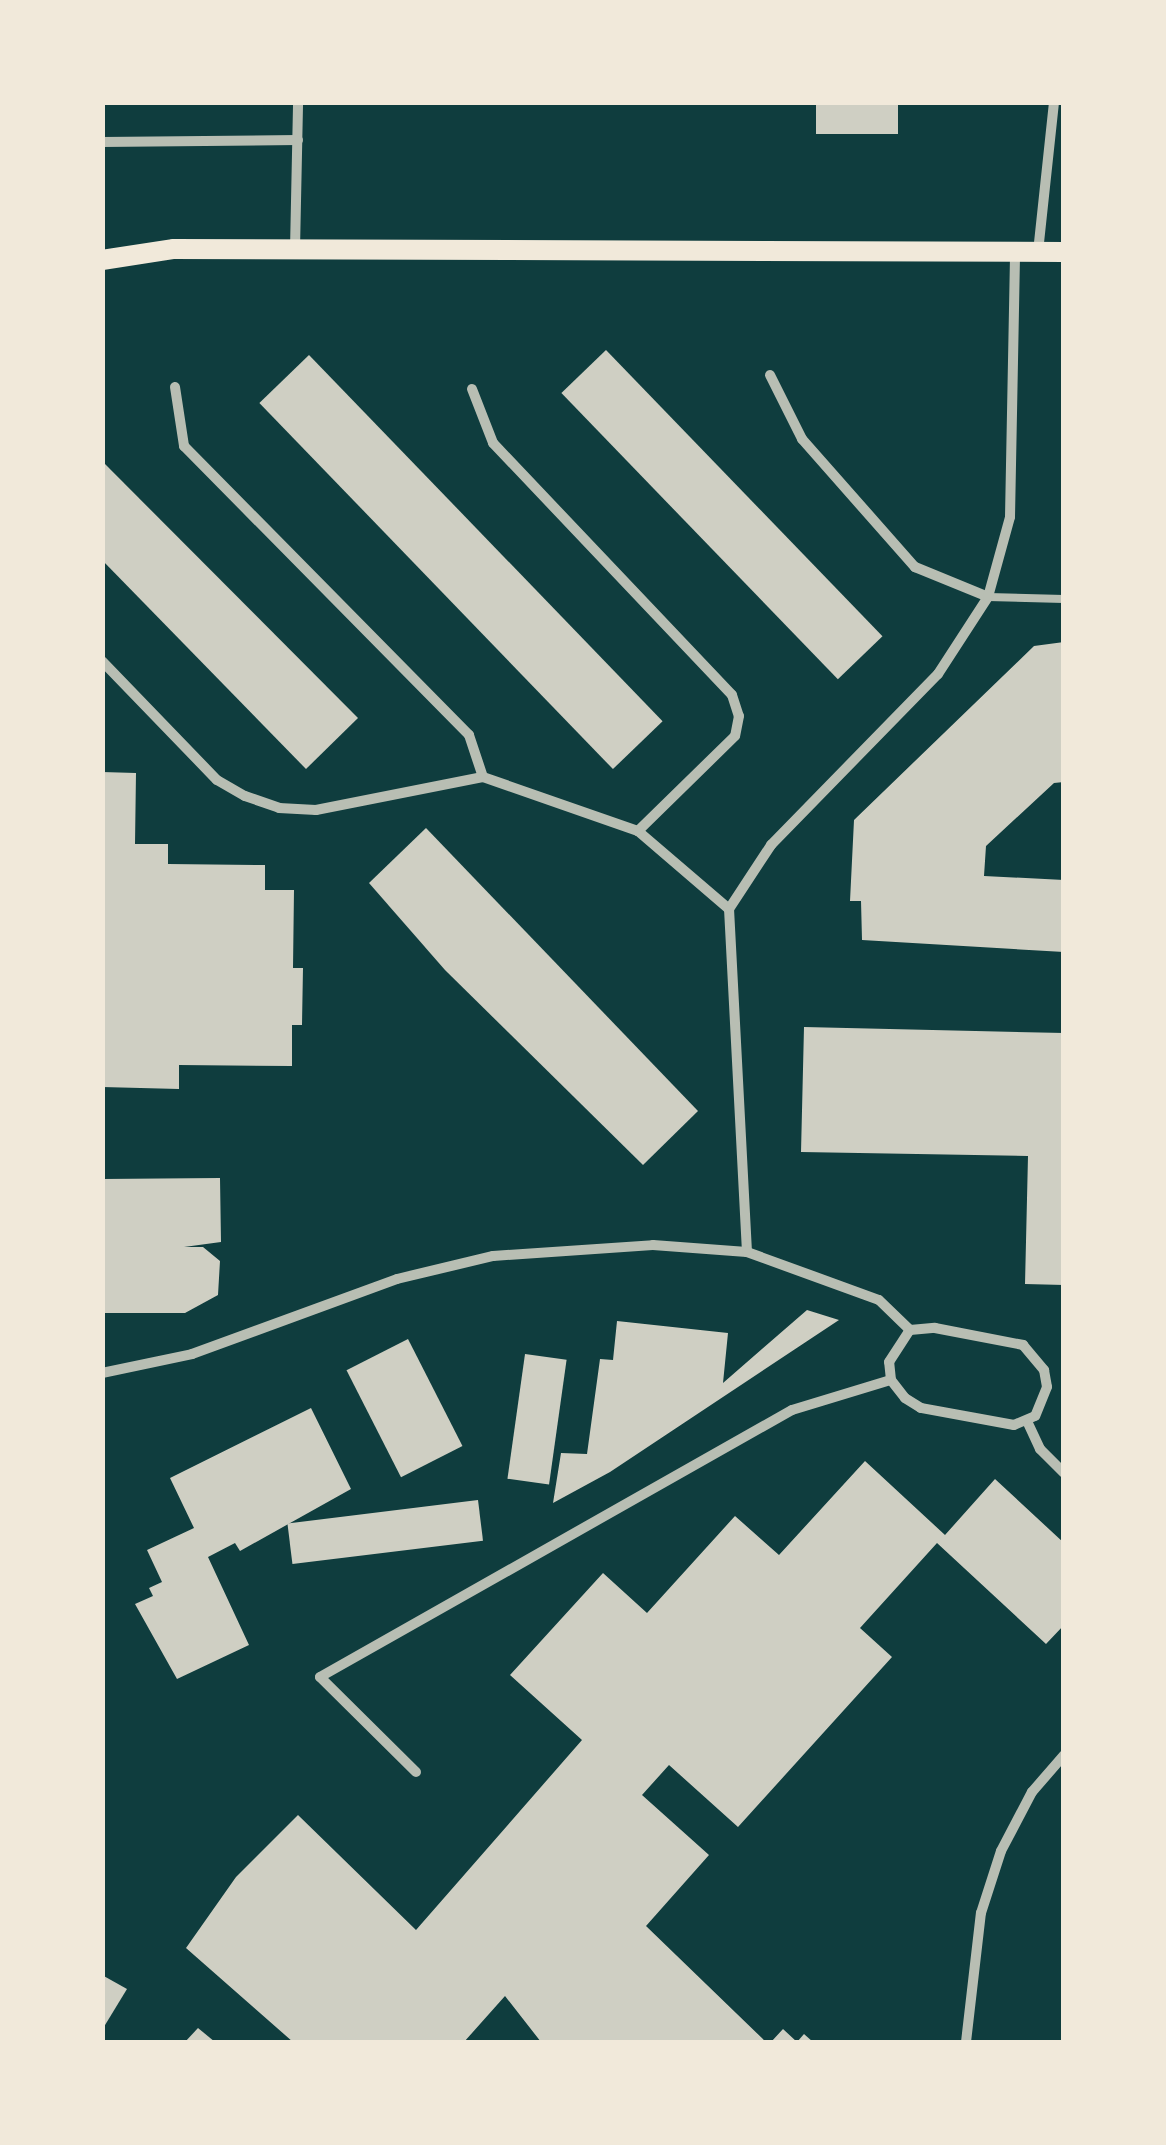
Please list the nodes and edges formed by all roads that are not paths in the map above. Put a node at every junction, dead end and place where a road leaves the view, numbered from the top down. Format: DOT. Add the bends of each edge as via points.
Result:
graph roads {
  1 [pos="298,102"];
  2 [pos="1054,102"];
  3 [pos="298,140"];
  4 [pos="102,142"];
  5 [pos="295,250"];
  6 [pos="1064,252"];
  7 [pos="1038,253"];
  8 [pos="1014,254"];
  9 [pos="102,260"];
  10 [pos="770,375"];
  11 [pos="175,387"];
  12 [pos="472,389"];
  13 [pos="988,598"];
  14 [pos="1064,598"];
  15 [pos="102,661"];
  16 [pos="483,777"];
  17 [pos="638,830"];
  18 [pos="729,909"];
  19 [pos="747,1252"];
  20 [pos="910,1330"];
  21 [pos="102,1373"];
  22 [pos="892,1380"];
  23 [pos="1027,1421"];
  24 [pos="1064,1473"];
  25 [pos="1064,1755"];
  26 [pos="416,1772"];
  27 [pos="966,2042"];
  1 -- 3 [label="street"];
  2 -- 7 [label="street"];
  3 -- 4 [label="street"];
  3 -- 5 [label="street"];
  5 -- 8 [label="main road"];
  5 -- 9 [label="main road" via="174,249"];
  6 -- 7 [label="main road"];
  7 -- 8 [label="main road"];
  8 -- 13 [label="street" via="1010,517"];
  10 -- 13 [label="street" via="802,439 915,567"];
  11 -- 16 [label="street" via="184,446 469,735"];
  12 -- 17 [label="street" via="493,443 732,695 739,716 735,736"];
  13 -- 14 [label="lane"];
  13 -- 18 [label="street" via="938,674 771,844"];
  15 -- 16 [label="street" via="217,780 279,808 316,810"];
  16 -- 17 [label="street"];
  17 -- 18 [label="street"];
  18 -- 19 [label="street"];
  19 -- 20 [label="street" via="878,1300"];
  19 -- 21 [label="street" via="653,1245 493,1256 397,1279 192,1354"];
  20 -- 22 [label="street" via="895,1346"];
  20 -- 23 [label="street" via="935,1328 1036,1353 1047,1388"];
  22 -- 23 [label="street" via="921,1408"];
  22 -- 26 [label="street" via="792,1410 320,1677"];
  23 -- 24 [label="street" via="1040,1449"];
  25 -- 27 [label="street" via="1032,1792 1001,1851 980,1913"];
}
